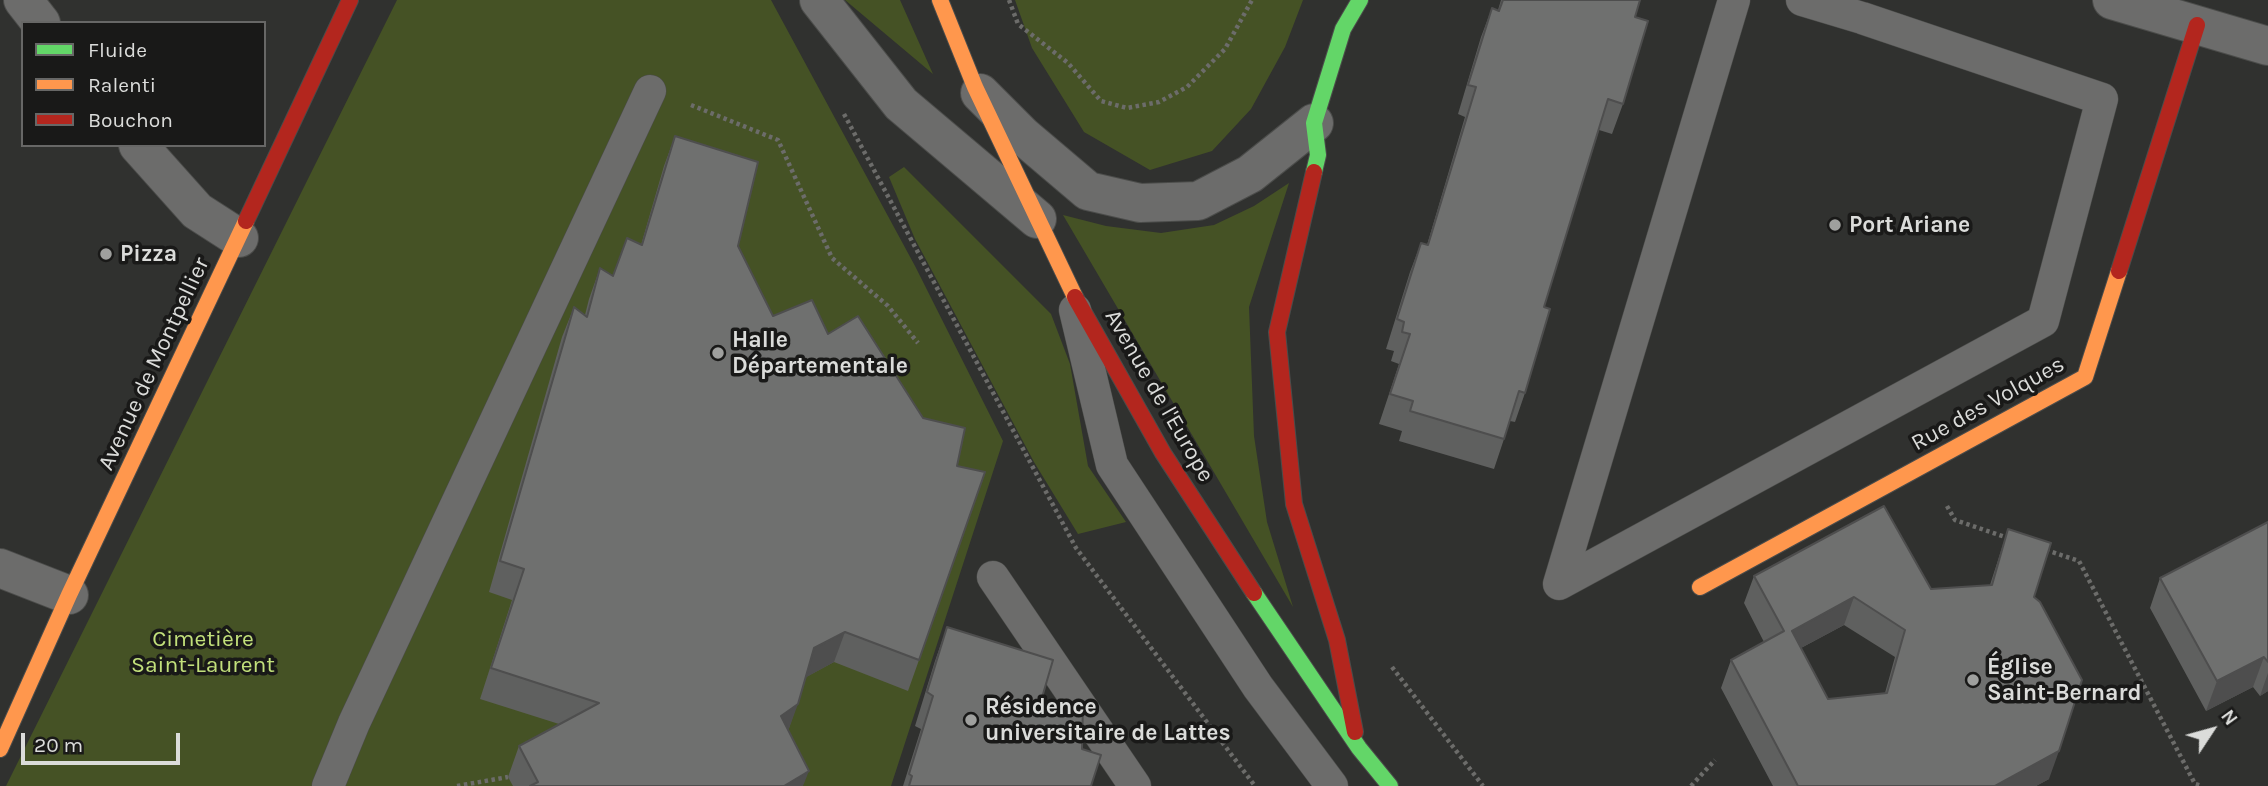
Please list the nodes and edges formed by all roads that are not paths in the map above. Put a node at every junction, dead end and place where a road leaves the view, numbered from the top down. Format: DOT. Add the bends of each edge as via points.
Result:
graph roads {
  1 [pos="23,0"];
  2 [pos="350,0"];
  3 [pos="819,0"];
  4 [pos="940,0"];
  5 [pos="1734,0"];
  6 [pos="1802,0"];
  7 [pos="2112,0"];
  8 [pos="1864,9"];
  9 [pos="1348,10"];
  10 [pos="39,21"];
  11 [pos="2197,25"];
  12 [pos="2268,46"];
  13 [pos="975,88"];
  14 [pos="650,90"];
  15 [pos="1314,123"];
  16 [pos="140,147"];
  17 [pos="1037,219"];
  18 [pos="239,238"];
  19 [pos="1069,285"];
  20 [pos="0,568"];
  21 [pos="993,576"];
  22 [pos="1700,587"];
  23 [pos="69,595"];
  24 [pos="1359,748"];
  25 [pos="0,749"];
  26 [pos="328,786"];
  27 [pos="1135,786"];
  28 [pos="1332,786"];
  29 [pos="1390,786"];
  1 -- 10 [label="street"];
  2 -- 18 [label="street, Avenue de Montpellier"];
  3 -- 17 [label="street" via="901,104"];
  4 -- 13 [label="street, Avenue de l'Europe"];
  5 -- 8 [label="lane" via="1559,583 2043,321 2102,99"];
  6 -- 8 [label="lane"];
  7 -- 11 [label="street"];
  9 -- 15 [label="street"];
  11 -- 12 [label="street"];
  11 -- 22 [label="street, Rue des Volques" via="2085,377"];
  13 -- 15 [label="street" via="1088,191 1140,203 1198,201 1250,174"];
  13 -- 17 [label="street, Avenue de l'Europe"];
  14 -- 26 [label="lane"];
  15 -- 24 [label="street" via="1318,155 1277,332 1294,505 1337,640"];
  16 -- 18 [label="street" via="197,211"];
  17 -- 19 [label="street, Avenue de l'Europe"];
  18 -- 23 [label="street, Avenue de Montpellier"];
  19 -- 24 [label="street, Avenue de l'Europe" via="1163,453"];
  19 -- 28 [label="lane" via="1112,465 1258,687"];
  20 -- 23 [label="street"];
  21 -- 27 [label="lane"];
  23 -- 25 [label="street, Avenue de Montpellier"];
  24 -- 29 [label="street, Avenue de l'Europe"];
}
